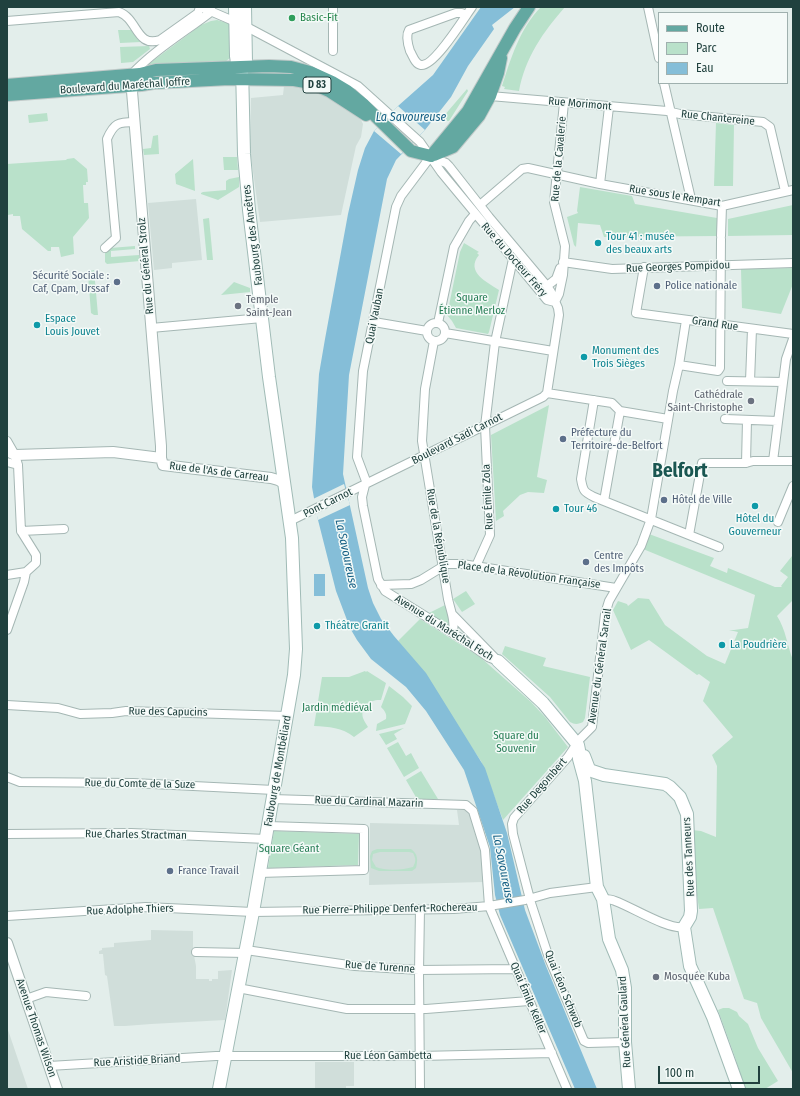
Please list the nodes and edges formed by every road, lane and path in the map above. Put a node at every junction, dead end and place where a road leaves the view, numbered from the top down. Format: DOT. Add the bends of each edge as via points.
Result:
graph roads {
  1 [pos="201,7"];
  2 [pos="235,7"];
  3 [pos="245,7"];
  4 [pos="333,7"];
  5 [pos="472,7"];
  6 [pos="529,7"];
  7 [pos="648,7"];
  8 [pos="212,11"];
  9 [pos="466,16"];
  10 [pos="7,21"];
  11 [pos="240,24"];
  12 [pos="333,51"];
  13 [pos="503,51"];
  14 [pos="658,53"];
  15 [pos="242,67"];
  16 [pos="242,79"];
  17 [pos="131,80"];
  18 [pos="664,84"];
  19 [pos="7,85"];
  20 [pos="7,95"];
  21 [pos="490,96"];
  22 [pos="564,103"];
  23 [pos="609,107"];
  24 [pos="671,113"];
  25 [pos="135,122"];
  26 [pos="381,123"];
  27 [pos="431,156"];
  28 [pos="556,175"];
  29 [pos="600,184"];
  30 [pos="789,191"];
  31 [pos="691,199"];
  32 [pos="480,205"];
  33 [pos="722,206"];
  34 [pos="475,214"];
  35 [pos="105,248"];
  36 [pos="513,259"];
  37 [pos="563,262"];
  38 [pos="793,263"];
  39 [pos="721,265"];
  40 [pos="644,267"];
  41 [pos="547,286"];
  42 [pos="555,302"];
  43 [pos="262,318"];
  44 [pos="686,320"];
  45 [pos="374,322"];
  46 [pos="438,323"];
  47 [pos="720,324"];
  48 [pos="151,328"];
  49 [pos="752,329"];
  50 [pos="427,331"];
  51 [pos="446,333"];
  52 [pos="793,334"];
  53 [pos="793,339"];
  54 [pos="434,341"];
  55 [pos="495,342"];
  56 [pos="554,351"];
  57 [pos="679,365"];
  58 [pos="727,381"];
  59 [pos="750,381"];
  60 [pos="783,382"];
  61 [pos="547,393"];
  62 [pos="594,400"];
  63 [pos="620,411"];
  64 [pos="668,419"];
  65 [pos="725,419"];
  66 [pos="747,420"];
  67 [pos="778,421"];
  68 [pos="485,426"];
  69 [pos="7,441"];
  70 [pos="11,453"];
  71 [pos="424,456"];
  72 [pos="162,461"];
  73 [pos="770,461"];
  74 [pos="793,461"];
  75 [pos="7,462"];
  76 [pos="746,464"];
  77 [pos="18,465"];
  78 [pos="284,483"];
  79 [pos="365,485"];
  80 [pos="793,486"];
  81 [pos="604,501"];
  82 [pos="651,519"];
  83 [pos="290,522"];
  84 [pos="778,522"];
  85 [pos="64,529"];
  86 [pos="21,531"];
  87 [pos="689,535"];
  88 [pos="719,547"];
  89 [pos="476,566"];
  90 [pos="443,567"];
  91 [pos="26,572"];
  92 [pos="7,575"];
  93 [pos="381,585"];
  94 [pos="616,588"];
  95 [pos="453,615"];
  96 [pos="7,630"];
  97 [pos="452,633"];
  98 [pos="498,661"];
  99 [pos="7,706"];
  100 [pos="287,716"];
  101 [pos="578,748"];
  102 [pos="604,775"];
  103 [pos="7,777"];
  104 [pos="585,781"];
  105 [pos="273,794"];
  106 [pos="466,805"];
  107 [pos="268,826"];
  108 [pos="7,834"];
  109 [pos="266,839"];
  110 [pos="260,873"];
  111 [pos="597,888"];
  112 [pos="527,899"];
  113 [pos="603,899"];
  114 [pos="493,906"];
  115 [pos="420,909"];
  116 [pos="253,912"];
  117 [pos="7,916"];
  118 [pos="684,927"];
  119 [pos="7,944"];
  120 [pos="196,952"];
  121 [pos="246,952"];
  122 [pos="516,969"];
  123 [pos="419,970"];
  124 [pos="238,988"];
  125 [pos="86,996"];
  126 [pos="26,999"];
  127 [pos="529,1001"];
  128 [pos="420,1009"];
  129 [pos="625,1042"];
  130 [pos="552,1053"];
  131 [pos="225,1056"];
  132 [pos="420,1056"];
  133 [pos="49,1066"];
  134 [pos="57,1089"];
  135 [pos="220,1089"];
  136 [pos="420,1089"];
  137 [pos="567,1089"];
  138 [pos="629,1089"];
  139 [pos="739,1089"];
  1 -- 8 [label="street"];
  1 -- 10 [label="street" via="198,14 154,42 142,38 127,17 119,12"];
  2 -- 11 [label="main road, Faubourg des Ancêtres"];
  3 -- 11 [label="main road, Faubourg des Ancêtres"];
  4 -- 12 [label="street"];
  5 -- 9 [label="street"];
  6 -- 13 [label="main road, Quai Vauban"];
  7 -- 14 [label="street"];
  8 -- 11 [label="street"];
  8 -- 17 [label="street" via="141,64"];
  9 -- 9 [label="street" via="428,64 417,63 409,48 409,30 456,13"];
  11 -- 15 [label="main road, Faubourg des Ancêtres" via="236,56"];
  11 -- 27 [label="street" via="358,86 417,139"];
  13 -- 21 [label="main road, Quai Vauban"];
  13 -- 27 [label="main road, Quai Vauban" via="468,111"];
  15 -- 16 [label="main road, Faubourg des Ancêtres"];
  15 -- 17 [label="main road, Boulevard du Maréchal Joffre / D 83" via="152,70"];
  15 -- 26 [label="main road, D 83" via="291,67 310,72 347,91"];
  16 -- 17 [label="main road, Boulevard du Maréchal Joffre / D 83"];
  16 -- 26 [label="main road, D 83" via="294,80 311,83"];
  16 -- 43 [label="main road, Faubourg des Ancêtres" via="244,154"];
  17 -- 19 [label="main road, Boulevard du Maréchal Joffre / D 83"];
  17 -- 20 [label="main road, Boulevard du Maréchal Joffre / D 83"];
  17 -- 25 [label="street, Rue du Général Strolz"];
  18 -- 24 [label="street"];
  21 -- 22 [label="street, Rue Morimont"];
  21 -- 27 [label="main road, Quai Vauban" via="479,116 453,147"];
  22 -- 23 [label="street, Rue Morimont"];
  22 -- 28 [label="street, Rue de la Cavalerie"];
  23 -- 24 [label="street, Rue Morimont"];
  23 -- 29 [label="street"];
  24 -- 30 [label="street, Rue Chantereine" via="764,122 770,127"];
  24 -- 31 [label="street"];
  25 -- 35 [label="street" via="120,123 112,128 107,138 116,238"];
  25 -- 48 [label="street, Rue du Général Strolz"];
  26 -- 27 [label="main road, D 83" via="410,150"];
  27 -- 32 [label="street, Rue du Docteur Fréry" via="446,163"];
  27 -- 34 [label="street, Rue du Docteur Fréry"];
  27 -- 45 [label="street, Quai Vauban" via="401,196 396,207"];
  28 -- 29 [label="street, Rue sous le Rempart"];
  28 -- 32 [label="street, Rue sous le Rempart" via="528,168 522,169"];
  28 -- 37 [label="street, Rue de la Cavalerie" via="554,202 565,246"];
  29 -- 31 [label="street, Rue sous le Rempart"];
  30 -- 33 [label="street, Rue sous le Rempart"];
  31 -- 33 [label="street, Rue sous le Rempart"];
  32 -- 41 [label="street, Rue du Docteur Fréry"];
  33 -- 39 [label="street"];
  34 -- 36 [label="street, Rue du Docteur Fréry"];
  34 -- 46 [label="street" via="454,247"];
  36 -- 42 [label="street, Rue du Docteur Fréry" via="547,300"];
  36 -- 55 [label="street, Rue Émile Zola"];
  37 -- 40 [label="street, Rue Georges Pompidou" via="612,269"];
  37 -- 41 [label="street, Rue de la Cavalerie" via="556,279"];
  37 -- 42 [label="street, Rue de la Cavalerie" via="563,275"];
  38 -- 39 [label="street, Rue Georges Pompidou"];
  39 -- 40 [label="street, Rue Georges Pompidou"];
  39 -- 47 [label="street"];
  40 -- 44 [label="street, Grand Rue" via="636,313"];
  41 -- 42 [label="street, Rue du Docteur Fréry"];
  42 -- 56 [label="street" via="559,314"];
  43 -- 48 [label="street"];
  43 -- 78 [label="main road, Faubourg des Ancêtres"];
  44 -- 47 [label="street, Grand Rue"];
  44 -- 57 [label="street, Avenue du Général Sarrail"];
  45 -- 50 [label="street"];
  45 -- 79 [label="street, Quai Vauban" via="363,371 357,457 365,476"];
  46 -- 50 [label="street" via="430,326"];
  46 -- 51 [label="street" via="443,326"];
  47 -- 49 [label="street, Grand Rue"];
  47 -- 57 [label="street" via="721,365 718,371"];
  48 -- 72 [label="street, Rue du Général Strolz"];
  49 -- 52 [label="street, Grand Rue"];
  49 -- 59 [label="street"];
  50 -- 54 [label="street" via="428,336"];
  51 -- 54 [label="street" via="442,339"];
  51 -- 55 [label="street"];
  53 -- 60 [label="street" via="786,359"];
  54 -- 71 [label="street, Rue de la République" via="425,389 422,441"];
  55 -- 56 [label="street"];
  55 -- 68 [label="street, Rue Émile Zola"];
  56 -- 61 [label="street"];
  57 -- 64 [label="street, Avenue du Général Sarrail"];
  58 -- 59 [label="street"];
  59 -- 60 [label="street"];
  60 -- 67 [label="street"];
  61 -- 62 [label="street"];
  61 -- 68 [label="street, Boulevard Sadi Carnot"];
  62 -- 63 [label="street" via="612,403"];
  62 -- 81 [label="street" via="582,489"];
  63 -- 64 [label="street"];
  63 -- 81 [label="street"];
  64 -- 82 [label="street, Avenue du Général Sarrail"];
  65 -- 66 [label="street"];
  66 -- 67 [label="street"];
  66 -- 76 [label="street"];
  67 -- 73 [label="street"];
  68 -- 71 [label="street, Boulevard Sadi Carnot"];
  68 -- 89 [label="street, Rue Émile Zola" via="490,535"];
  69 -- 70 [label="street"];
  70 -- 72 [label="street, Rue de l'As de Carreau" via="113,452"];
  70 -- 77 [label="street"];
  71 -- 79 [label="street, Boulevard Sadi Carnot"];
  71 -- 90 [label="street, Rue de la République"];
  72 -- 78 [label="street, Rue de l'As de Carreau" via="271,478"];
  73 -- 74 [label="street"];
  73 -- 76 [label="street" via="753,461"];
  75 -- 77 [label="street"];
  76 -- 87 [label="street" via="702,463"];
  77 -- 86 [label="street"];
  78 -- 83 [label="main road, Faubourg des Ancêtres"];
  79 -- 83 [label="street, Pont Carnot"];
  79 -- 93 [label="street" via="363,506"];
  80 -- 84 [label="street"];
  81 -- 82 [label="street"];
  82 -- 87 [label="street"];
  82 -- 94 [label="street, Avenue du Général Sarrail" via="641,546"];
  83 -- 100 [label="main road, Faubourg de Montbéliard" via="296,649"];
  85 -- 86 [label="street"];
  86 -- 91 [label="street" via="36,555 36,563"];
  87 -- 88 [label="street"];
  89 -- 90 [label="street, Place de la Révolution Française" via="446,564"];
  89 -- 94 [label="street, Place de la Révolution Française"];
  90 -- 93 [label="street" via="411,584"];
  90 -- 95 [label="street, Rue de la République"];
  91 -- 92 [label="street"];
  91 -- 96 [label="street"];
  93 -- 97 [label="street, Avenue du Maréchal Foch" via="394,597"];
  94 -- 101 [label="street, Avenue du Général Sarrail" via="605,614 592,727 580,739"];
  95 -- 97 [label="street, Rue de la République"];
  95 -- 98 [label="street, Rue de la République"];
  97 -- 98 [label="street, Avenue du Maréchal Foch"];
  98 -- 101 [label="main road, Avenue du Maréchal Foch" via="543,703"];
  99 -- 100 [label="street, Rue des Capucins" via="58,708 80,714 126,711"];
  100 -- 105 [label="main road, Faubourg de Montbéliard"];
  101 -- 102 [label="main road, Rue des Tanneurs" via="589,769"];
  101 -- 104 [label="main road"];
  101 -- 112 [label="street, Rue Degombert" via="514,818 512,824"];
  102 -- 104 [label="street, Rue des Tanneurs" via="589,777"];
  102 -- 118 [label="main road, Rue des Tanneurs" via="665,784 680,797 687,814 691,911"];
  103 -- 105 [label="street, Rue du Comte de la Suze" via="20,782 141,784"];
  104 -- 111 [label="main road"];
  105 -- 106 [label="street, Rue du Cardinal Mazarin"];
  105 -- 107 [label="main road, Faubourg de Montbéliard"];
  106 -- 114 [label="street, Quai Émile Keller" via="473,811 485,850"];
  107 -- 109 [label="main road, Faubourg de Montbéliard"];
  107 -- 110 [label="street" via="364,830 364,870"];
  108 -- 109 [label="street, Rue Charles Stractman" via="130,833"];
  109 -- 110 [label="main road, Faubourg de Montbéliard"];
  110 -- 116 [label="main road, Faubourg de Montbéliard"];
  111 -- 112 [label="street, Rue Pierre-Philippe Denfert-Rochereau" via="556,892"];
  111 -- 113 [label="main road, Rue Général Gaulard"];
  112 -- 114 [label="street, Rue Pierre-Philippe Denfert-Rochereau"];
  112 -- 129 [label="street, Quai Léon Schwob" via="584,1041"];
  113 -- 118 [label="street" via="614,900 662,922"];
  113 -- 129 [label="main road, Rue Général Gaulard" via="609,940 622,970 625,988"];
  114 -- 115 [label="street, Rue Pierre-Philippe Denfert-Rochereau"];
  114 -- 122 [label="street, Quai Émile Keller"];
  115 -- 116 [label="street, Rue Pierre-Philippe Denfert-Rochereau"];
  115 -- 123 [label="street"];
  116 -- 117 [label="street, Rue Adolphe Thiers" via="146,908"];
  116 -- 121 [label="main road, Faubourg de Montbéliard"];
  118 -- 139 [label="main road" via="690,966 713,1017"];
  119 -- 126 [label="street, Avenue Thomas Wilson"];
  120 -- 121 [label="street, Rue de Turenne"];
  121 -- 123 [label="street, Rue de Turenne" via="355,966"];
  121 -- 124 [label="main road, Faubourg de Montbéliard"];
  122 -- 123 [label="street, Rue de Turenne"];
  122 -- 127 [label="street, Quai Émile Keller"];
  123 -- 128 [label="street"];
  124 -- 128 [label="street" via="347,1008"];
  124 -- 131 [label="main road, Faubourg de Montbéliard"];
  125 -- 126 [label="street" via="46,992"];
  126 -- 133 [label="street, Avenue Thomas Wilson"];
  127 -- 128 [label="street"];
  127 -- 130 [label="street, Quai Émile Keller"];
  128 -- 132 [label="street"];
  129 -- 138 [label="main road, Rue Général Gaulard"];
  130 -- 132 [label="street, Rue Léon Gambetta"];
  130 -- 137 [label="street, Quai Émile Keller"];
  131 -- 132 [label="street, Rue Léon Gambetta"];
  131 -- 133 [label="street, Rue Aristide Briand"];
  131 -- 135 [label="main road, Faubourg de Montbéliard"];
  132 -- 136 [label="street"];
  133 -- 134 [label="street, Avenue Thomas Wilson"];
}
